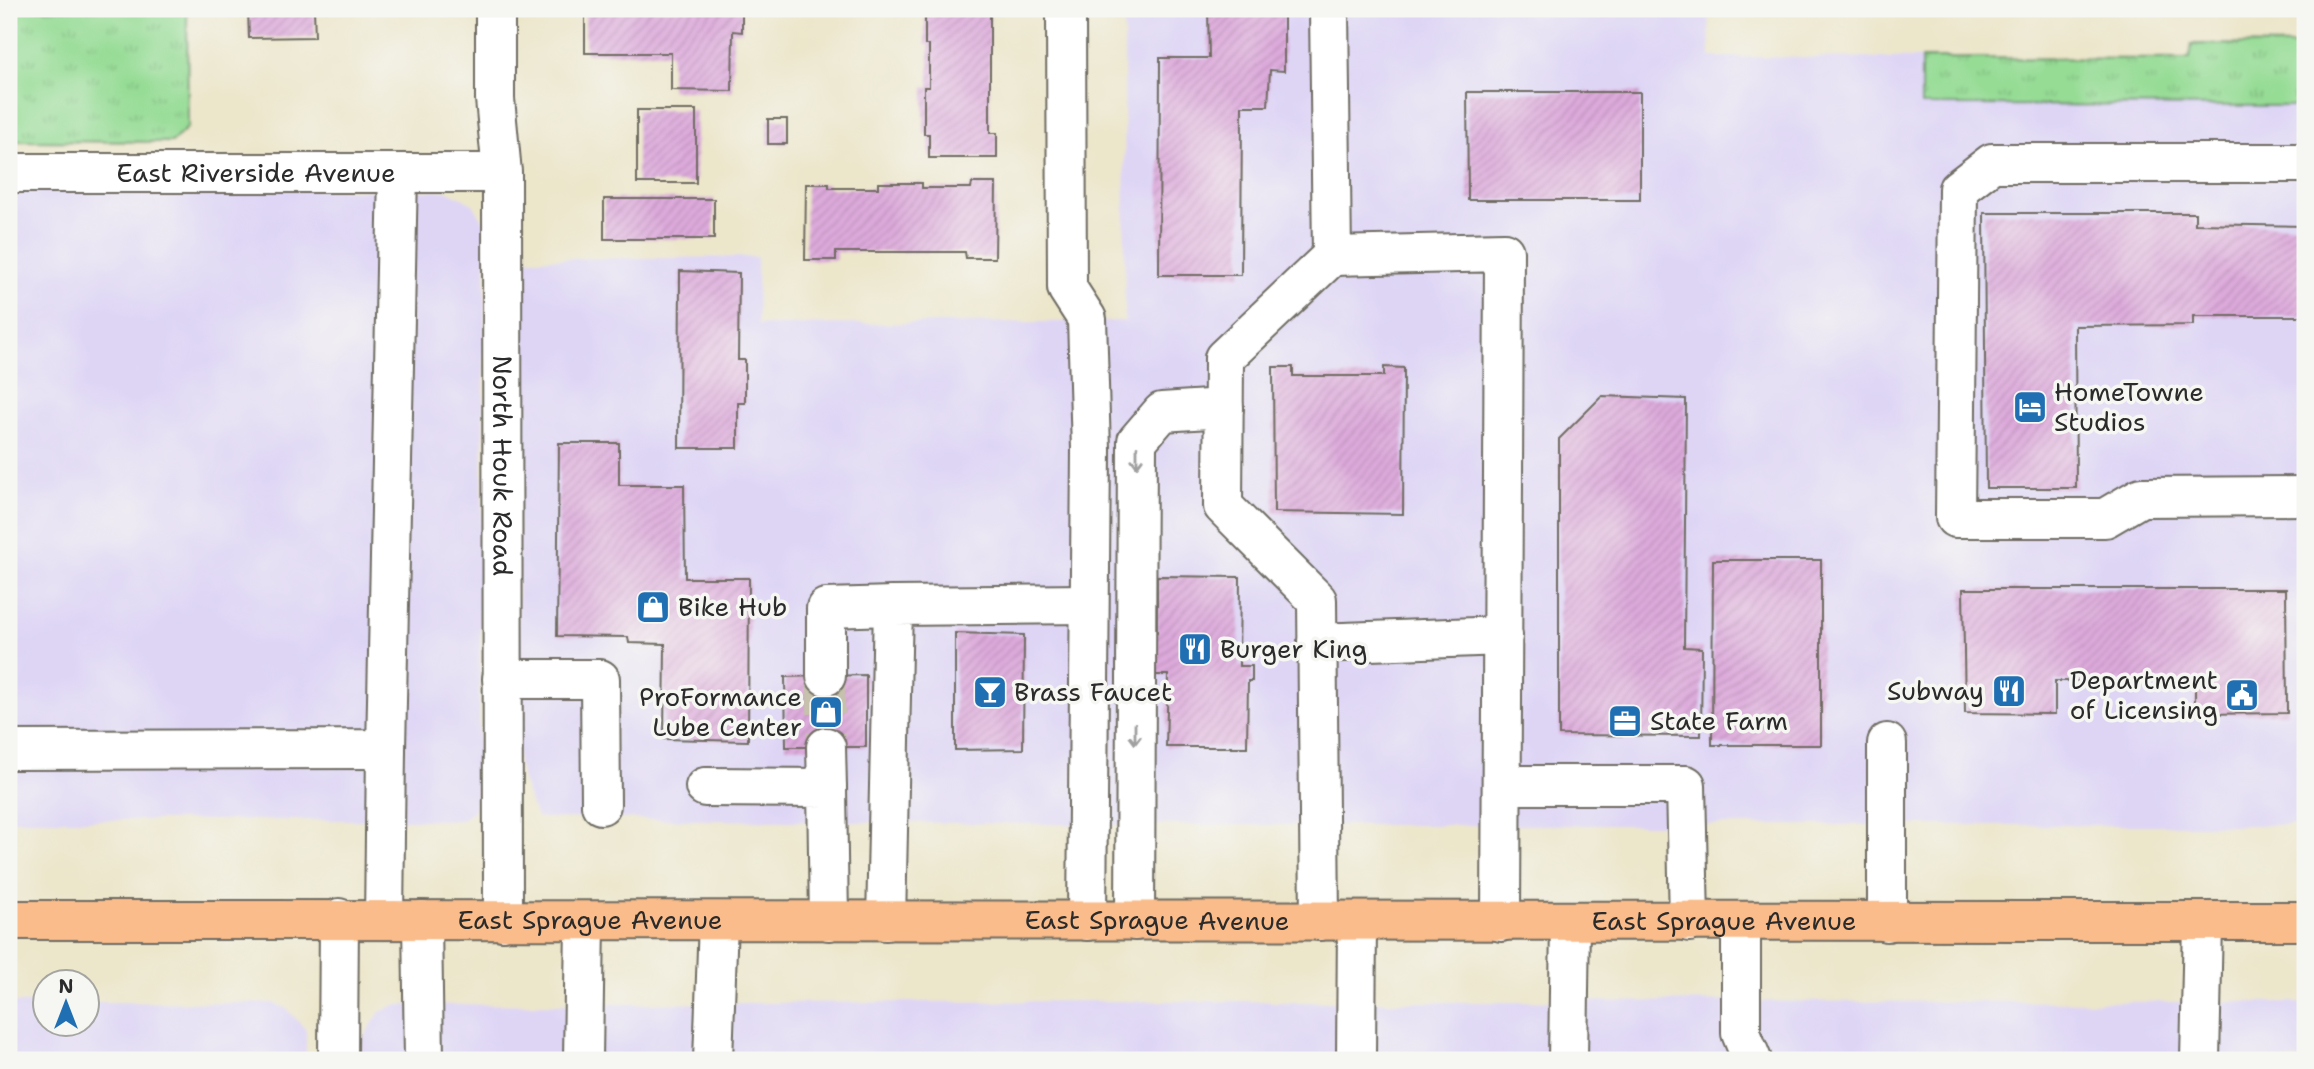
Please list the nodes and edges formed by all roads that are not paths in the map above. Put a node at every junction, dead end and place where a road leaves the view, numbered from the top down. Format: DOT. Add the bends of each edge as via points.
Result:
graph roads {
  1 [pos="495,9"];
  2 [pos="1066,9"];
  3 [pos="1329,9"];
  4 [pos="2305,163"];
  5 [pos="9,173"];
  6 [pos="398,173"];
  7 [pos="502,173"];
  8 [pos="1332,256"];
  9 [pos="1224,408"];
  10 [pos="2305,496"];
  11 [pos="1089,604"];
  12 [pos="893,606"];
  13 [pos="1503,636"];
  14 [pos="1317,643"];
  15 [pos="825,676"];
  16 [pos="502,680"];
  17 [pos="1887,743"];
  18 [pos="827,747"];
  19 [pos="386,748"];
  20 [pos="9,750"];
  21 [pos="1503,785"];
  22 [pos="705,787"];
  23 [pos="827,788"];
  24 [pos="601,805"];
  25 [pos="339,918"];
  26 [pos="9,920"];
  27 [pos="384,920"];
  28 [pos="422,920"];
  29 [pos="503,921"];
  30 [pos="585,921"];
  31 [pos="718,921"];
  32 [pos="829,921"];
  33 [pos="886,921"];
  34 [pos="1087,921"];
  35 [pos="1135,921"];
  36 [pos="1320,921"];
  37 [pos="1357,921"];
  38 [pos="2305,921"];
  39 [pos="1501,922"];
  40 [pos="1570,922"];
  41 [pos="1689,922"];
  42 [pos="1741,922"];
  43 [pos="1887,922"];
  44 [pos="2203,922"];
  45 [pos="338,1060"];
  46 [pos="424,1060"];
  47 [pos="583,1060"];
  48 [pos="713,1060"];
  49 [pos="1356,1060"];
  50 [pos="1568,1060"];
  51 [pos="1752,1060"];
  52 [pos="2200,1060"];
  1 -- 7 [label="street, North Houk Road" via="495,99"];
  2 -- 11 [label="street" via="1068,288 1087,319"];
  3 -- 8 [label="street"];
  4 -- 10 [label="street" via="1992,163 1958,189 1955,518 2105,517 2141,497"];
  5 -- 6 [label="street, East Riverside Avenue"];
  6 -- 7 [label="street, East Riverside Avenue"];
  6 -- 19 [label="street"];
  7 -- 16 [label="street, North Houk Road"];
  8 -- 9 [label="street" via="1224,358"];
  8 -- 13 [label="street" via="1504,252"];
  9 -- 14 [label="street" via="1223,506 1317,600"];
  9 -- 35 [label="street, one-way" via="1162,412 1137,440"];
  11 -- 12 [label="street"];
  11 -- 34 [label="street"];
  12 -- 15 [label="street" via="826,608"];
  12 -- 33 [label="street"];
  13 -- 14 [label="street"];
  13 -- 21 [label="street"];
  14 -- 36 [label="street"];
  16 -- 24 [label="street" via="600,680"];
  16 -- 29 [label="street, North Houk Road"];
  17 -- 43 [label="street"];
  18 -- 23 [label="street"];
  19 -- 20 [label="street"];
  19 -- 27 [label="street"];
  21 -- 39 [label="street"];
  21 -- 41 [label="street" via="1686,785"];
  22 -- 23 [label="street"];
  23 -- 32 [label="street"];
  25 -- 26 [label="main road, East Sprague Avenue"];
  25 -- 27 [label="main road, East Sprague Avenue"];
  25 -- 45 [label="street"];
  27 -- 28 [label="main road, East Sprague Avenue"];
  28 -- 29 [label="main road, East Sprague Avenue"];
  28 -- 46 [label="street"];
  29 -- 30 [label="main road, East Sprague Avenue"];
  30 -- 31 [label="main road, East Sprague Avenue"];
  30 -- 47 [label="street"];
  31 -- 32 [label="main road, East Sprague Avenue"];
  31 -- 48 [label="street"];
  32 -- 33 [label="main road, East Sprague Avenue"];
  33 -- 34 [label="main road, East Sprague Avenue"];
  34 -- 35 [label="main road, East Sprague Avenue"];
  35 -- 36 [label="main road, East Sprague Avenue"];
  36 -- 37 [label="main road, East Sprague Avenue"];
  37 -- 39 [label="main road, East Sprague Avenue"];
  37 -- 49 [label="street"];
  38 -- 44 [label="main road, East Sprague Avenue"];
  39 -- 40 [label="main road, East Sprague Avenue"];
  40 -- 41 [label="main road, East Sprague Avenue"];
  40 -- 50 [label="street"];
  41 -- 42 [label="main road, East Sprague Avenue"];
  42 -- 43 [label="main road, East Sprague Avenue"];
  42 -- 51 [label="street" via="1741,1033"];
  43 -- 44 [label="main road, East Sprague Avenue"];
  44 -- 52 [label="street"];
}
